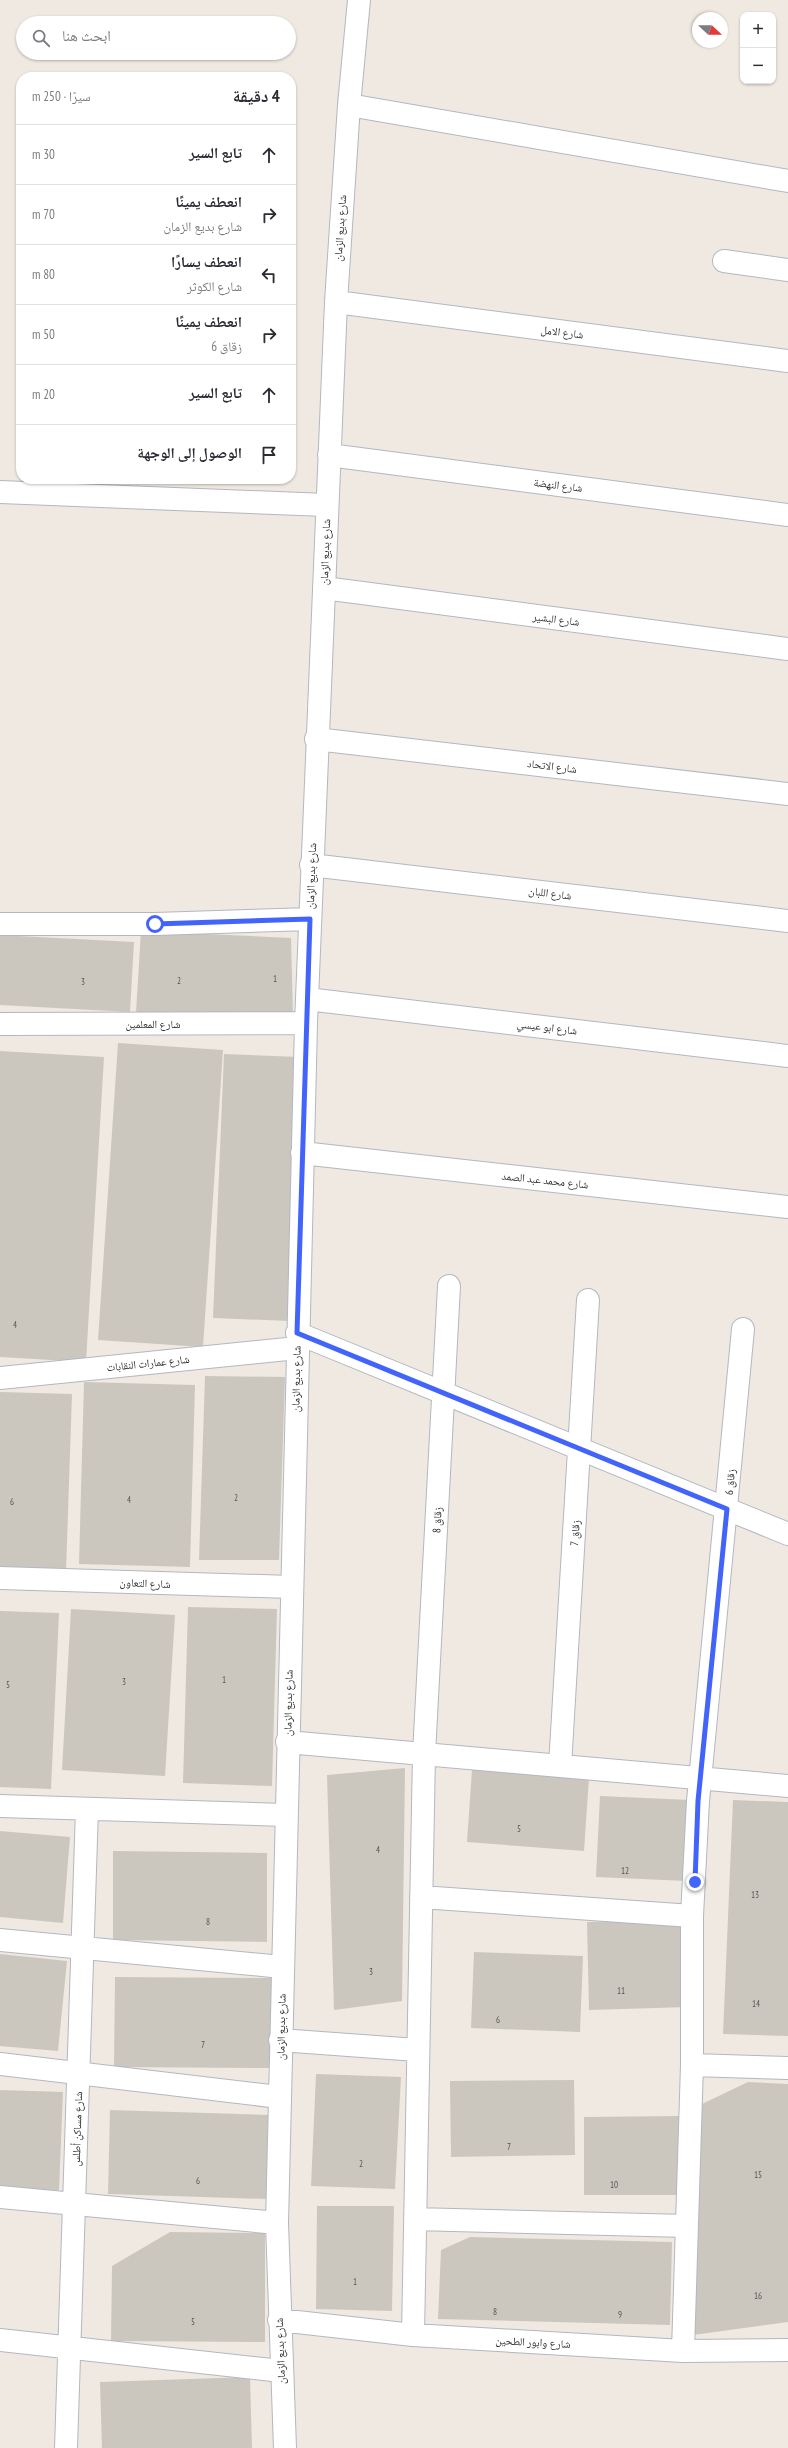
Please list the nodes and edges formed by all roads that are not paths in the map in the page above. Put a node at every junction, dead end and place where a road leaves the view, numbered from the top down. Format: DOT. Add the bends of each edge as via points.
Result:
graph roads {
  1 [pos="359,0"];
  2 [pos="349,105"];
  3 [pos="788,181"];
  4 [pos="724,261"];
  5 [pos="788,270"];
  6 [pos="336,302"];
  7 [pos="788,361"];
  8 [pos="328,455"];
  9 [pos="0,492"];
  10 [pos="326,505"];
  11 [pos="788,515"];
  12 [pos="324,588"];
  13 [pos="788,649"];
  14 [pos="316,739"];
  15 [pos="788,794"];
  16 [pos="311,865"];
  17 [pos="310,919"];
  18 [pos="788,921"];
  19 [pos="0,924"];
  20 [pos="307,998"];
  21 [pos="306,1023"];
  22 [pos="0,1024"];
  23 [pos="788,1056"];
  24 [pos="302,1153"];
  25 [pos="788,1207"];
  26 [pos="449,1286"];
  27 [pos="588,1300"];
  28 [pos="743,1329"];
  29 [pos="297,1341"];
  30 [pos="0,1378"];
  31 [pos="443,1393"];
  32 [pos="580,1449"];
  33 [pos="727,1509"];
  34 [pos="788,1534"];
  35 [pos="0,1578"];
  36 [pos="291,1587"];
  37 [pos="287,1742"];
  38 [pos="424,1754"];
  39 [pos="560,1766"];
  40 [pos="701,1778"];
  41 [pos="788,1786"];
  42 [pos="0,1806"];
  43 [pos="87,1809"];
  44 [pos="285,1815"];
  45 [pos="421,1897"];
  46 [pos="692,1916"];
  47 [pos="0,1940"];
  48 [pos="82,1947"];
  49 [pos="282,1967"];
  50 [pos="280,2040"];
  51 [pos="417,2050"];
  52 [pos="0,2064"];
  53 [pos="692,2065"];
  54 [pos="788,2068"];
  55 [pos="78,2074"];
  56 [pos="279,2097"];
  57 [pos="0,2197"];
  58 [pos="74,2204"];
  59 [pos="415,2219"];
  60 [pos="276,2223"];
  61 [pos="687,2226"];
  62 [pos="279,2320"];
  63 [pos="413,2335"];
  64 [pos="0,2340"];
  65 [pos="69,2348"];
  66 [pos="788,2350"];
  67 [pos="683,2351"];
  68 [pos="281,2371"];
  69 [pos="66,2448"];
  70 [pos="285,2448"];
  1 -- 2 [label="street, شارع بديع الزمان"];
  2 -- 3 [label="street"];
  2 -- 6 [label="street, شارع بديع الزمان"];
  4 -- 5 [label="street"];
  6 -- 7 [label="street, شارع الامل"];
  6 -- 8 [label="street, شارع بديع الزمان"];
  8 -- 10 [label="street, شارع بديع الزمان"];
  8 -- 11 [label="street, شارع النهضة"];
  9 -- 10 [label="street"];
  10 -- 12 [label="street, شارع بديع الزمان"];
  12 -- 13 [label="street, شارع البشير"];
  12 -- 14 [label="street, شارع بديع الزمان"];
  14 -- 15 [label="street, شارع الاتحاد"];
  14 -- 16 [label="street, شارع بديع الزمان"];
  16 -- 17 [label="street, شارع بديع الزمان"];
  16 -- 18 [label="street, شارع اللبان"];
  17 -- 19 [label="street" via="155,924"];
  17 -- 20 [label="street, شارع بديع الزمان"];
  20 -- 21 [label="street, شارع بديع الزمان"];
  20 -- 23 [label="street, شارع ابو عيسي"];
  21 -- 22 [label="street, شارع المعلمين"];
  21 -- 24 [label="street, شارع بديع الزمان"];
  24 -- 25 [label="street, شارع محمد عبد الصمد"];
  24 -- 29 [label="street, شارع بديع الزمان"];
  26 -- 31 [label="street, زقاق 8"];
  27 -- 32 [label="street, زقاق 7"];
  28 -- 33 [label="street, زقاق 6"];
  29 -- 30 [label="street, شارع عمارات النقابات"];
  29 -- 31 [label="street"];
  29 -- 36 [label="street, شارع بديع الزمان"];
  31 -- 32 [label="street"];
  31 -- 38 [label="street, زقاق 8"];
  32 -- 33 [label="street"];
  32 -- 39 [label="street, زقاق 7"];
  33 -- 34 [label="street"];
  33 -- 40 [label="street, زقاق 6"];
  35 -- 36 [label="street, شارع التعاون"];
  36 -- 37 [label="street, شارع بديع الزمان"];
  37 -- 38 [label="street"];
  37 -- 44 [label="street, شارع بديع الزمان"];
  38 -- 39 [label="street"];
  38 -- 45 [label="street, زقاق 8"];
  39 -- 40 [label="street"];
  40 -- 41 [label="street"];
  40 -- 46 [label="street, زقاق 6"];
  42 -- 43 [label="street"];
  43 -- 44 [label="street"];
  43 -- 48 [label="street, شارع مساكن أطلس"];
  44 -- 49 [label="street, شارع بديع الزمان"];
  45 -- 46 [label="street"];
  45 -- 51 [label="street, زقاق 8"];
  46 -- 53 [label="street, زقاق 6"];
  47 -- 48 [label="street"];
  48 -- 49 [label="street"];
  48 -- 55 [label="street, شارع مساكن أطلس"];
  49 -- 50 [label="street, شارع بديع الزمان"];
  50 -- 51 [label="street"];
  50 -- 56 [label="street, شارع بديع الزمان"];
  51 -- 59 [label="street, زقاق 8"];
  52 -- 55 [label="street"];
  53 -- 54 [label="street"];
  53 -- 61 [label="street, زقاق 6"];
  55 -- 56 [label="street"];
  55 -- 58 [label="street, شارع مساكن أطلس"];
  56 -- 60 [label="street, شارع بديع الزمان"];
  57 -- 58 [label="street"];
  58 -- 60 [label="street"];
  58 -- 65 [label="street, شارع مساكن أطلس"];
  59 -- 61 [label="street"];
  59 -- 63 [label="street, زقاق 8"];
  60 -- 62 [label="street, شارع بديع الزمان"];
  61 -- 67 [label="street, زقاق 6"];
  62 -- 63 [label="street, شارع وابور الطحين"];
  62 -- 68 [label="street, شارع بديع الزمان"];
  63 -- 67 [label="street, شارع وابور الطحين"];
  64 -- 65 [label="street"];
  65 -- 68 [label="street"];
  65 -- 69 [label="street, شارع مساكن أطلس"];
  66 -- 67 [label="street, شارع وابور الطحين"];
  68 -- 70 [label="street, شارع بديع الزمان"];
}
